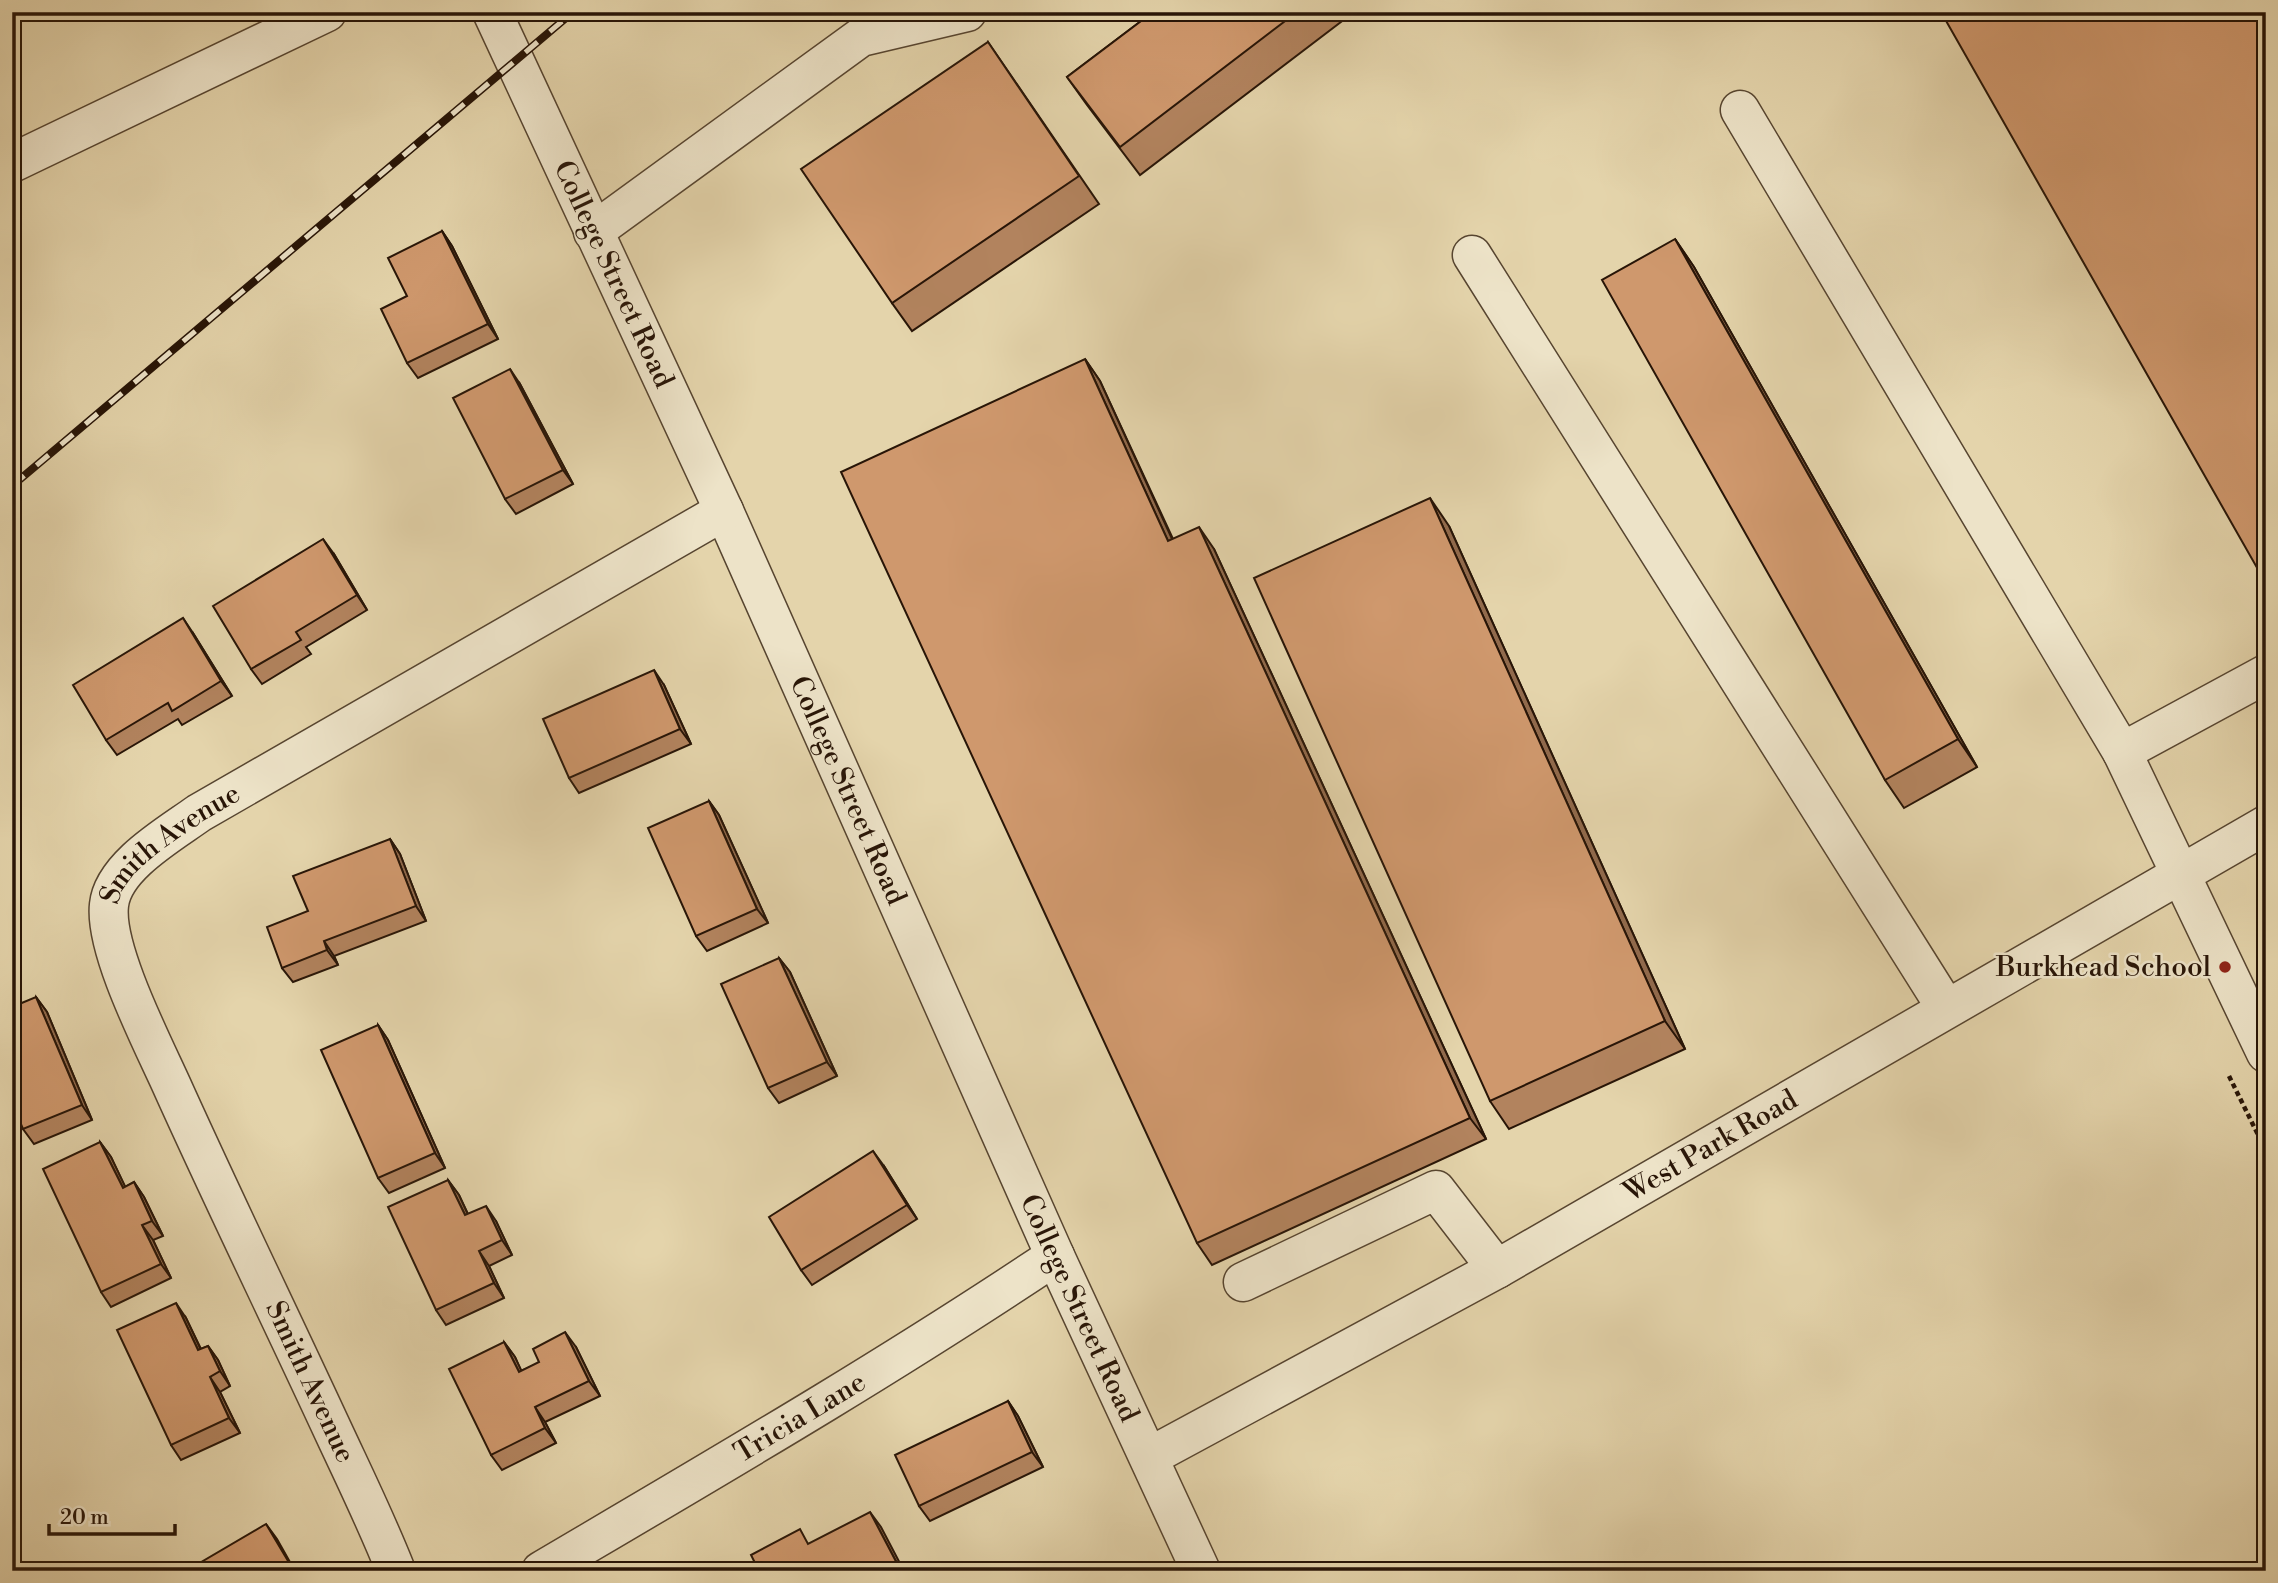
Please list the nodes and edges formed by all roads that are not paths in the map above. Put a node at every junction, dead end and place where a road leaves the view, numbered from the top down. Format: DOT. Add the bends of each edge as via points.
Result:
graph roads {
  1 [pos="327,12"];
  2 [pos="492,12"];
  3 [pos="967,12"];
  4 [pos="1740,110"];
  5 [pos="12,163"];
  6 [pos="593,232"];
  7 [pos="1472,255"];
  8 [pos="724,511"];
  9 [pos="2266,674"];
  10 [pos="2122,752"];
  11 [pos="2266,825"];
  12 [pos="2180,873"];
  13 [pos="1946,1008"];
  14 [pos="2266,1053"];
  15 [pos="1055,1256"];
  16 [pos="1497,1269"];
  17 [pos="1243,1282"];
  18 [pos="1149,1457"];
  19 [pos="396,1571"];
  20 [pos="541,1571"];
  21 [pos="1201,1571"];
  1 -- 5 [label="street"];
  2 -- 6 [label="street, College Street Road"];
  3 -- 6 [label="street" via="861,37"];
  4 -- 10 [label="street"];
  6 -- 8 [label="street, College Street Road"];
  7 -- 13 [label="street"];
  8 -- 15 [label="street, College Street Road"];
  8 -- 19 [label="street, Smith Avenue" via="199,813 139,856 118,880 109,904 112,942 142,1020"];
  9 -- 10 [label="street"];
  10 -- 12 [label="street"];
  11 -- 12 [label="street, West Park Road"];
  12 -- 13 [label="street, West Park Road"];
  12 -- 14 [label="street"];
  13 -- 16 [label="street, West Park Road"];
  15 -- 18 [label="street, College Street Road"];
  15 -- 20 [label="street, Tricia Lane" via="774,1433"];
  16 -- 17 [label="street" via="1436,1190"];
  16 -- 18 [label="street, West Park Road"];
  18 -- 21 [label="street, College Street Road"];
}
